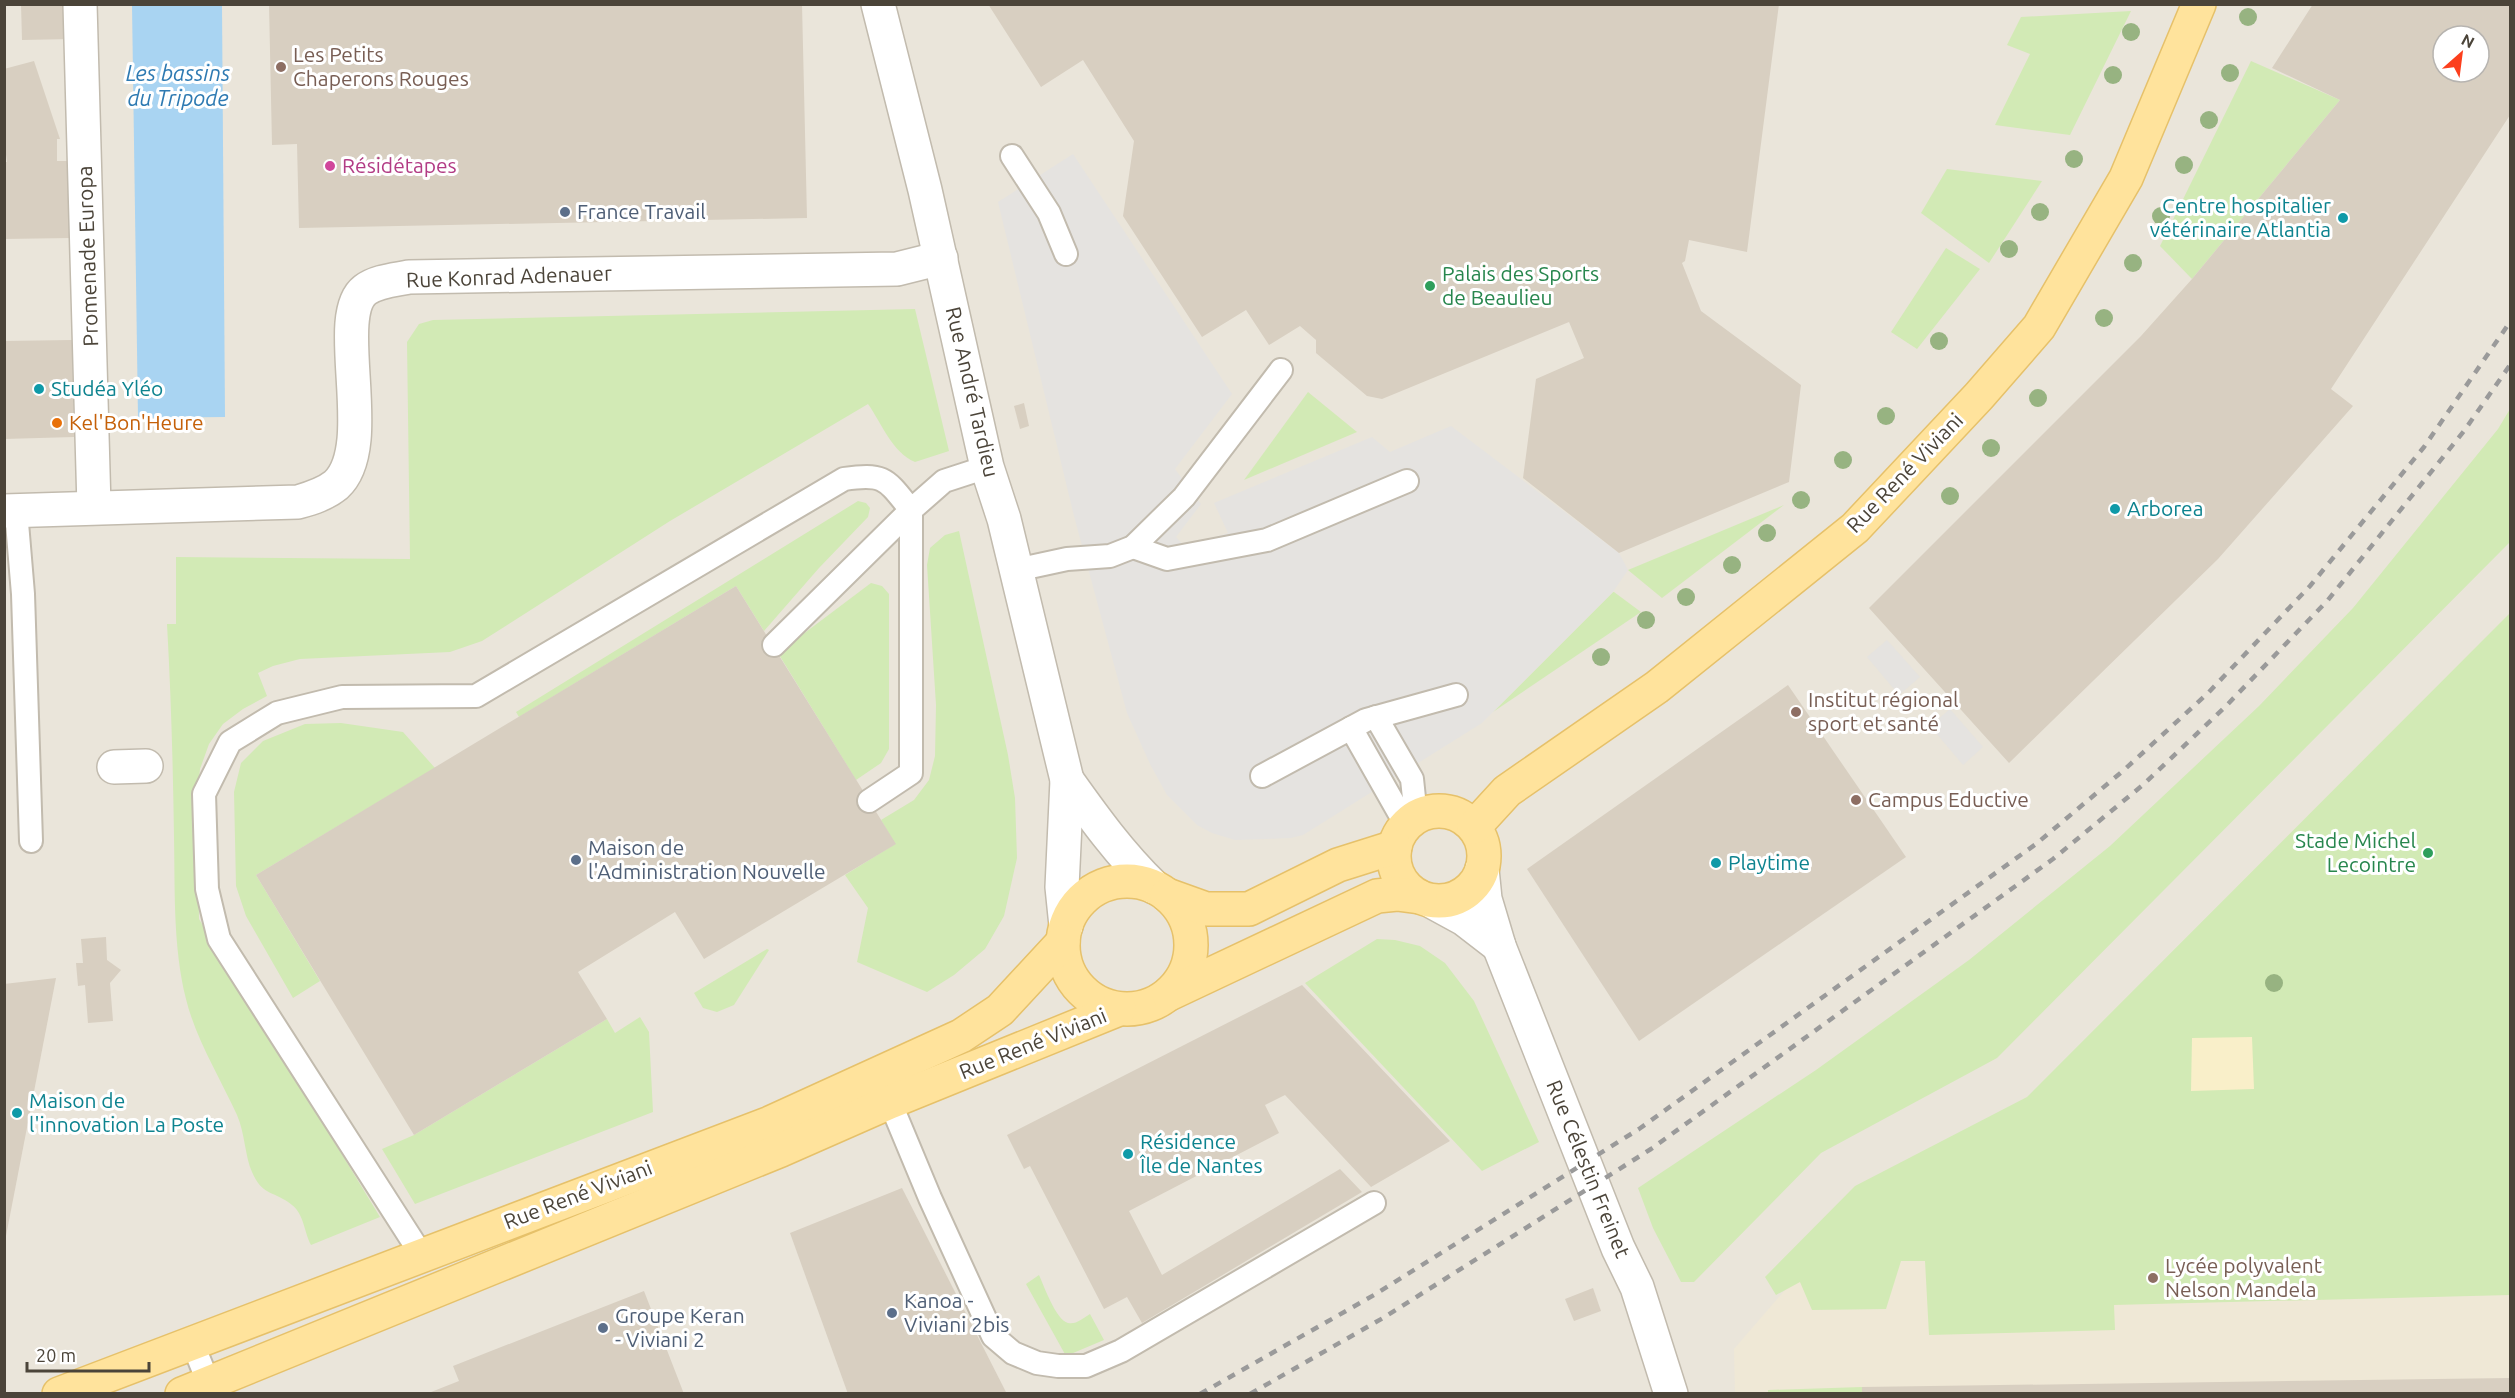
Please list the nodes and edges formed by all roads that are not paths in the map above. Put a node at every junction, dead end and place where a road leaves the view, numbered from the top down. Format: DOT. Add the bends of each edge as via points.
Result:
graph roads {
  1 [pos="80,4"];
  2 [pos="878,4"];
  3 [pos="2199,4"];
  4 [pos="1012,156"];
  5 [pos="1066,254"];
  6 [pos="941,258"];
  7 [pos="1281,370"];
  8 [pos="987,467"];
  9 [pos="1407,481"];
  10 [pos="94,507"];
  11 [pos="911,510"];
  12 [pos="10,511"];
  13 [pos="1133,547"];
  14 [pos="1016,570"];
  15 [pos="14,594"];
  16 [pos="774,645"];
  17 [pos="1456,695"];
  18 [pos="1376,717"];
  19 [pos="1351,728"];
  20 [pos="1262,776"];
  21 [pos="1067,780"];
  22 [pos="869,801"];
  23 [pos="1474,827"];
  24 [pos="1406,830"];
  25 [pos="31,841"];
  26 [pos="1482,869"];
  27 [pos="1160,891"];
  28 [pos="1426,899"];
  29 [pos="1064,934"];
  30 [pos="1498,946"];
  31 [pos="1167,995"];
  32 [pos="1119,1009"];
  33 [pos="890,1102"];
  34 [pos="1374,1203"];
  35 [pos="421,1254"];
  36 [pos="192,1342"];
  37 [pos="201,1390"];
  38 [pos="59,1394"];
  39 [pos="1671,1394"];
  1 -- 10 [label="street, Promenade Europa"];
  2 -- 6 [label="street, Rue André Tardieu"];
  3 -- 23 [label="main road, Rue René Viviani" via="2126,178 2038,327 1979,396 1855,528 1657,687 1507,791"];
  4 -- 5 [label="lane" via="1049,213"];
  6 -- 8 [label="street, Rue André Tardieu"];
  6 -- 10 [label="street, Rue Konrad Adenauer" via="897,269 409,277 385,282 364,291 356,300 352,323 353,440 347,470 337,484 298,502"];
  7 -- 13 [label="lane" via="1184,496"];
  8 -- 11 [label="lane" via="944,481"];
  8 -- 14 [label="street, Rue André Tardieu"];
  9 -- 13 [label="lane" via="1267,540 1167,559"];
  10 -- 12 [label="street, Rue Konrad Adenauer"];
  11 -- 16 [label="lane"];
  11 -- 22 [label="lane" via="911,773"];
  11 -- 35 [label="lane" via="890,484 871,475 844,479 476,696 342,697 277,713 230,742 204,794 207,890 219,939"];
  12 -- 15 [label="lane"];
  13 -- 14 [label="lane" via="1110,556 1067,559"];
  14 -- 21 [label="street, Rue André Tardieu"];
  15 -- 25 [label="lane"];
  17 -- 18 [label="lane"];
  18 -- 19 [label="lane"];
  18 -- 24 [label="lane" via="1412,779"];
  19 -- 20 [label="lane"];
  19 -- 24 [label="lane"];
  21 -- 27 [label="street, Rue André Tardieu" via="1105,834"];
  21 -- 29 [label="street, Rue André Tardieu"];
  23 -- 24 [label="main road" via="1453,813 1440,811"];
  23 -- 26 [label="main road" via="1482,842"];
  24 -- 27 [label="main road" via="1249,909 1206,909"];
  24 -- 28 [label="main road" via="1394,855 1397,872 1406,887"];
  26 -- 28 [label="main road" via="1463,894 1448,900"];
  26 -- 30 [label="street, Rue Célestin Freinet" via="1485,899"];
  27 -- 29 [label="main road" via="1142,883 1119,882 1101,887 1078,904"];
  27 -- 31 [label="main road" via="1184,915 1191,945 1189,964"];
  28 -- 30 [label="street, Rue Célestin Freinet" via="1464,919"];
  28 -- 31 [label="main road" via="1397,894 1377,896"];
  29 -- 32 [label="main road" via="1066,966 1077,986 1096,1001"];
  29 -- 35 [label="main road, Rue René Viviani" via="1000,1010 961,1036 770,1123"];
  30 -- 39 [label="street, Rue Célestin Freinet" via="1636,1287"];
  31 -- 32 [label="main road" via="1144,1007"];
  32 -- 33 [label="main road, Rue René Viviani"];
  33 -- 34 [label="lane" via="993,1336 1013,1353 1037,1363 1086,1366 1121,1351"];
  33 -- 37 [label="main road, Rue René Viviani"];
  35 -- 36 [label="main road, Rue René Viviani"];
  36 -- 37 [label="lane"];
  36 -- 38 [label="main road, Rue René Viviani"];
}
